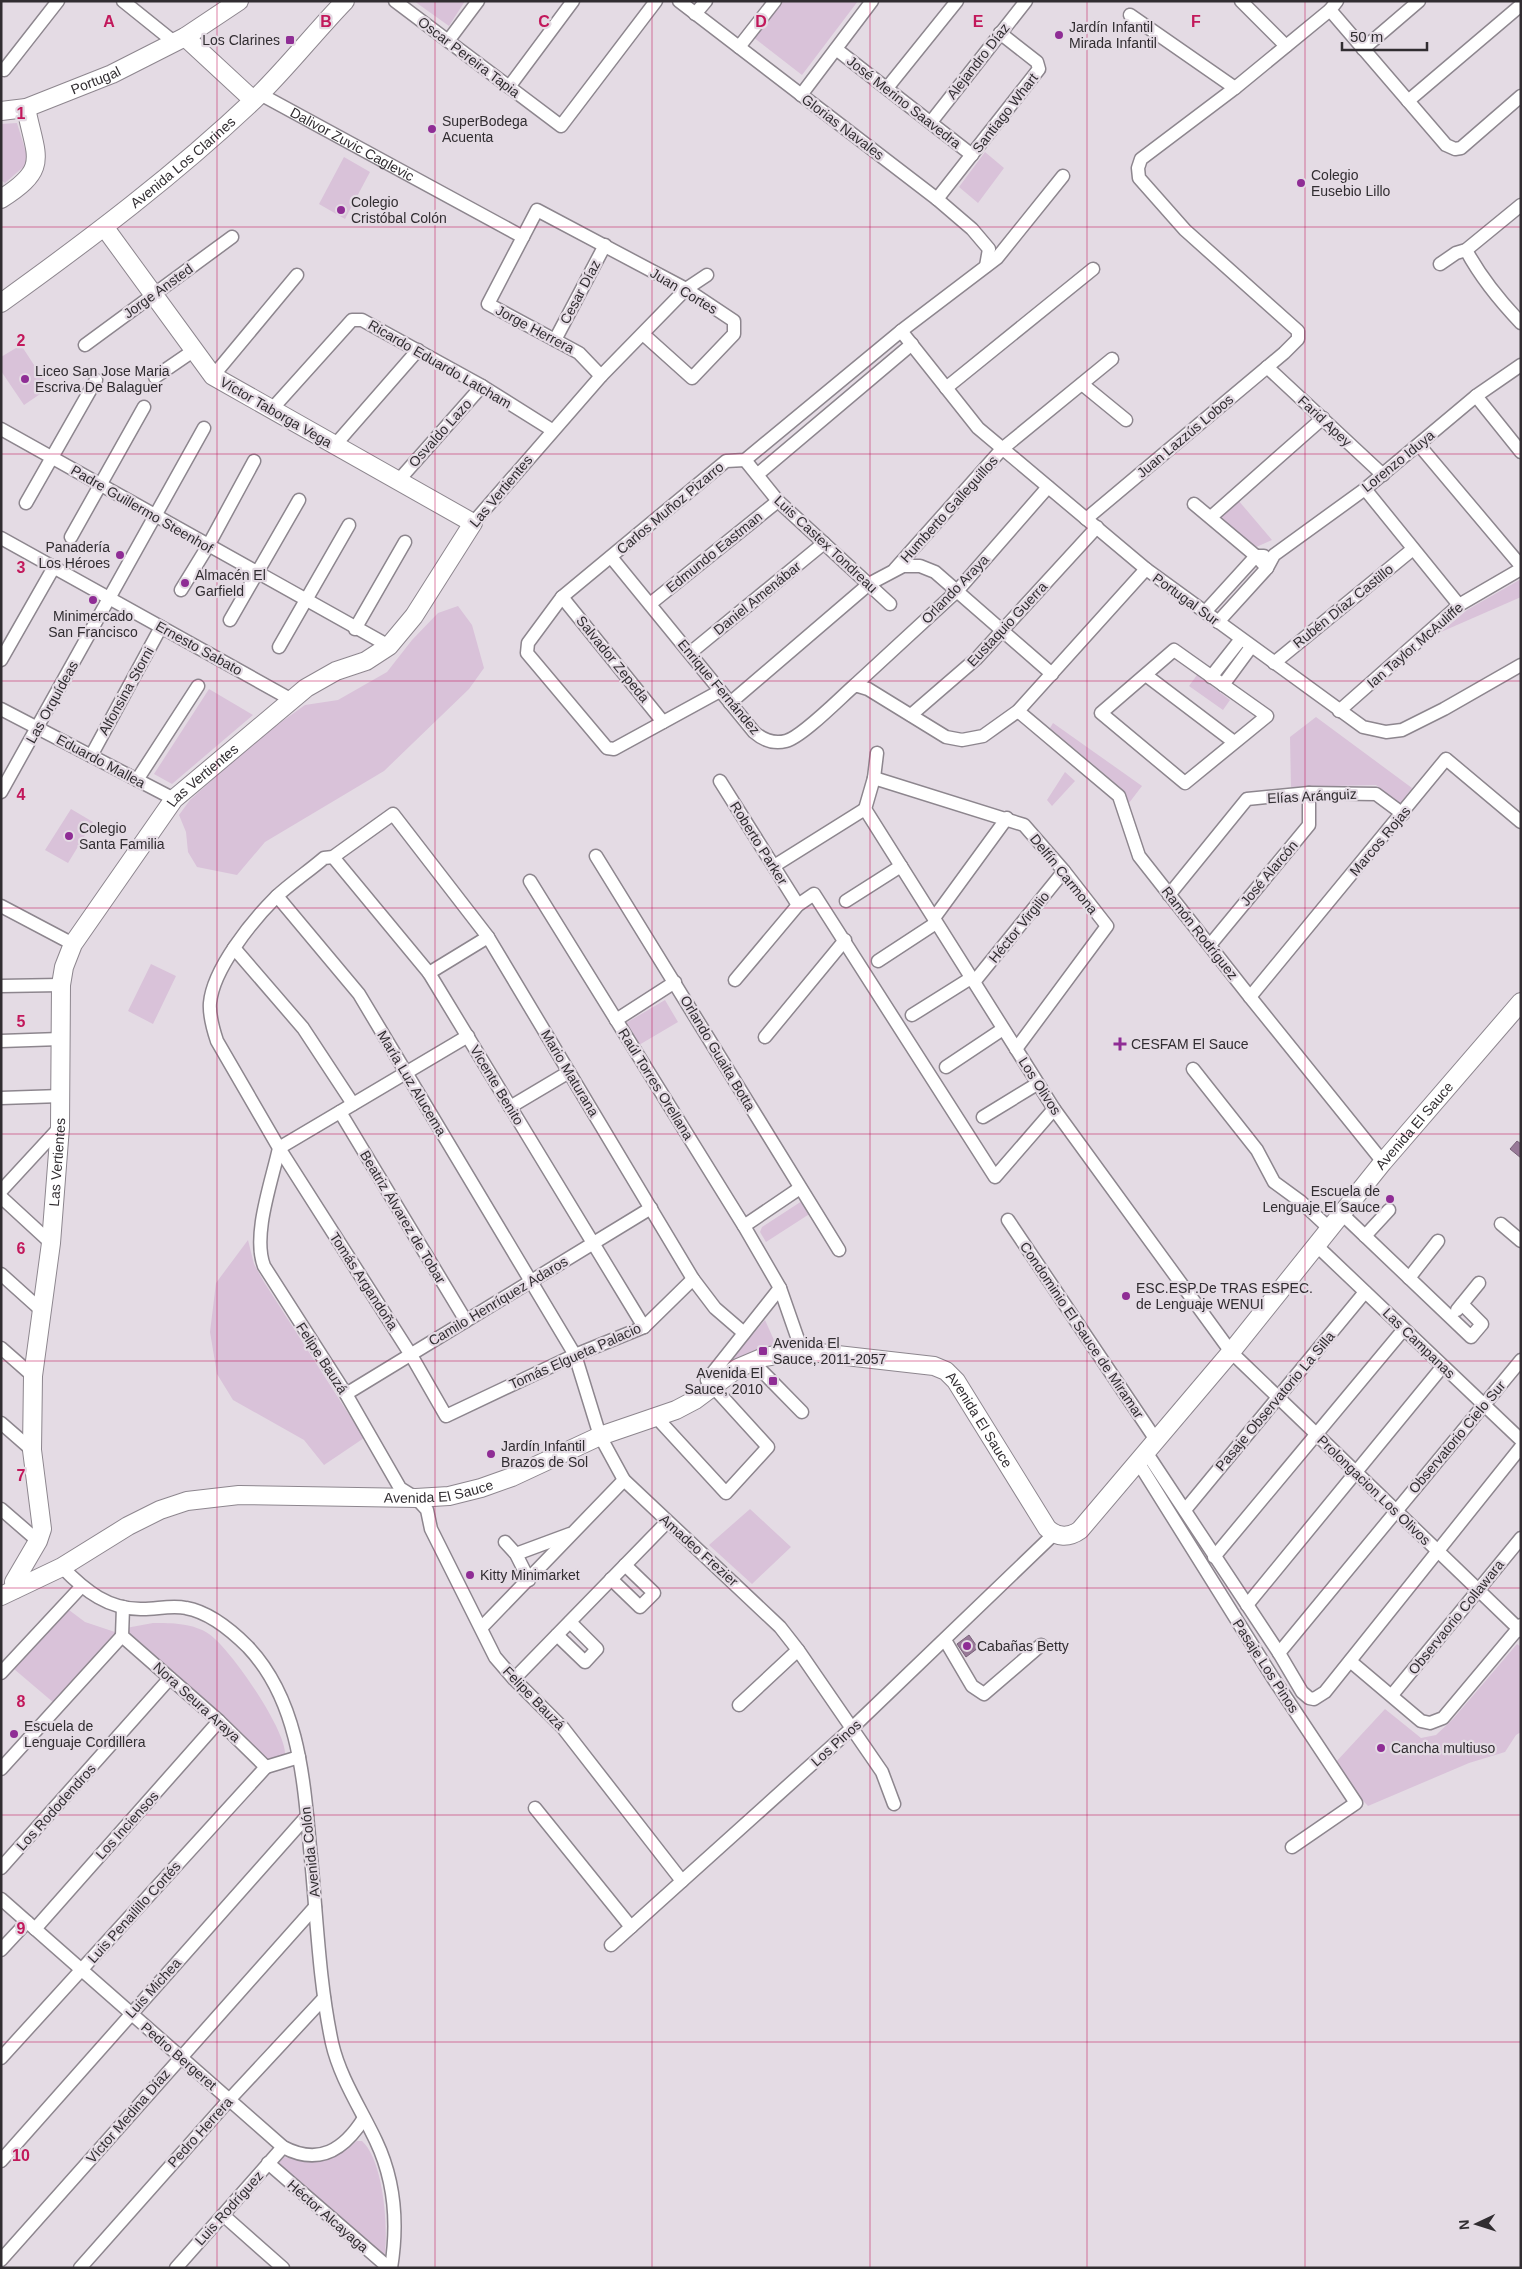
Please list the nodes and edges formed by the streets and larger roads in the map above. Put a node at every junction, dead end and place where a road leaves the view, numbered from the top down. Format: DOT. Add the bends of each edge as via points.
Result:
graph roads {
  1 [pos="58,1"];
  2 [pos="123,1"];
  3 [pos="239,1"];
  4 [pos="345,1"];
  5 [pos="395,1"];
  6 [pos="478,1"];
  7 [pos="573,1"];
  8 [pos="656,1"];
  9 [pos="679,1"];
  10 [pos="706,1"];
  11 [pos="775,1"];
  12 [pos="872,1"];
  13 [pos="958,1"];
  14 [pos="1026,1"];
  15 [pos="1241,1"];
  16 [pos="1419,1"];
  17 [pos="1521,5"];
  18 [pos="1334,6"];
  19 [pos="695,14"];
  20 [pos="1130,15"];
  21 [pos="1000,33"];
  22 [pos="179,40"];
  23 [pos="448,41"];
  24 [pos="1286,46"];
  25 [pos="740,47"];
  26 [pos="836,49"];
  27 [pos="1363,49"];
  28 [pos="3,70"];
  29 [pos="509,87"];
  30 [pos="887,88"];
  31 [pos="1236,88"];
  32 [pos="800,95"];
  33 [pos="1521,96"];
  34 [pos="257,97"];
  35 [pos="1408,101"];
  36 [pos="26,108"];
  37 [pos="1,111"];
  38 [pos="931,122"];
  39 [pos="972,155"];
  40 [pos="1063,176"];
  41 [pos="1,199"];
  42 [pos="937,199"];
  43 [pos="1521,205"];
  44 [pos="105,228"];
  45 [pos="232,237"];
  46 [pos="523,238"];
  47 [pos="606,245"];
  48 [pos="1466,250"];
  49 [pos="1440,264"];
  50 [pos="986,266"];
  51 [pos="1093,268"];
  52 [pos="297,275"];
  53 [pos="708,275"];
  54 [pos="686,289"];
  55 [pos="152,295"];
  56 [pos="1,303"];
  57 [pos="1521,323"];
  58 [pos="901,330"];
  59 [pos="644,334"];
  60 [pos="556,340"];
  61 [pos="912,344"];
  62 [pos="84,345"];
  63 [pos="418,350"];
  64 [pos="193,352"];
  65 [pos="1112,359"];
  66 [pos="1521,365"];
  67 [pos="1268,367"];
  68 [pos="213,376"];
  69 [pos="601,376"];
  70 [pos="155,377"];
  71 [pos="96,380"];
  72 [pos="1082,384"];
  73 [pos="482,386"];
  74 [pos="946,388"];
  75 [pos="1476,396"];
  76 [pos="144,407"];
  77 [pos="272,410"];
  78 [pos="1322,418"];
  79 [pos="1126,420"];
  80 [pos="204,428"];
  81 [pos="552,430"];
  82 [pos="2,432"];
  83 [pos="335,445"];
  84 [pos="1419,445"];
  85 [pos="1002,448"];
  86 [pos="1521,452"];
  87 [pos="51,457"];
  88 [pos="745,460"];
  89 [pos="254,461"];
  90 [pos="758,474"];
  91 [pos="1382,475"];
  92 [pos="398,481"];
  93 [pos="101,485"];
  94 [pos="1048,487"];
  95 [pos="1365,489"];
  96 [pos="299,500"];
  97 [pos="778,501"];
  98 [pos="26,503"];
  99 [pos="1194,504"];
  100 [pos="156,516"];
  101 [pos="1211,517"];
  102 [pos="1086,519"];
  103 [pos="473,523"];
  104 [pos="349,525"];
  105 [pos="1096,527"];
  106 [pos="71,537"];
  107 [pos="1,538"];
  108 [pos="405,542"];
  109 [pos="824,543"];
  110 [pos="208,546"];
  111 [pos="1413,549"];
  112 [pos="1274,555"];
  113 [pos="1256,556"];
  114 [pos="611,557"];
  115 [pos="54,567"];
  116 [pos="1268,568"];
  117 [pos="1521,568"];
  118 [pos="895,569"];
  119 [pos="1146,569"];
  120 [pos="258,574"];
  121 [pos="869,584"];
  122 [pos="181,590"];
  123 [pos="958,590"];
  124 [pos="562,597"];
  125 [pos="110,598"];
  126 [pos="306,601"];
  127 [pos="650,604"];
  128 [pos="890,604"];
  129 [pos="1458,605"];
  130 [pos="1205,612"];
  131 [pos="230,620"];
  132 [pos="1218,622"];
  133 [pos="161,627"];
  134 [pos="355,629"];
  135 [pos="1003,630"];
  136 [pos="1246,643"];
  137 [pos="389,646"];
  138 [pos="278,647"];
  139 [pos="690,652"];
  140 [pos="1,660"];
  141 [pos="1274,663"];
  142 [pos="1521,665"];
  143 [pos="1052,674"];
  144 [pos="1147,676"];
  145 [pos="1211,677"];
  146 [pos="1223,685"];
  147 [pos="198,686"];
  148 [pos="855,686"];
  149 [pos="720,691"];
  150 [pos="292,700"];
  151 [pos="730,703"];
  152 [pos="1,709"];
  153 [pos="1018,711"];
  154 [pos="1339,711"];
  155 [pos="911,715"];
  156 [pos="663,722"];
  157 [pos="37,728"];
  158 [pos="1234,742"];
  159 [pos="877,753"];
  160 [pos="90,756"];
  161 [pos="5,778"];
  162 [pos="874,778"];
  163 [pos="137,780"];
  164 [pos="720,781"];
  165 [pos="1,792"];
  166 [pos="1309,793"];
  167 [pos="174,800"];
  168 [pos="865,809"];
  169 [pos="393,814"];
  170 [pos="1403,814"];
  171 [pos="1006,818"];
  172 [pos="1521,822"];
  173 [pos="596,856"];
  174 [pos="333,857"];
  175 [pos="774,866"];
  176 [pos="901,866"];
  177 [pos="1064,871"];
  178 [pos="530,881"];
  179 [pos="1169,894"];
  180 [pos="277,896"];
  181 [pos="846,901"];
  182 [pos="798,905"];
  183 [pos="1,906"];
  184 [pos="935,921"];
  185 [pos="488,937"];
  186 [pos="845,940"];
  187 [pos="73,944"];
  188 [pos="1210,945"];
  189 [pos="234,948"];
  190 [pos="878,961"];
  191 [pos="429,973"];
  192 [pos="735,980"];
  193 [pos="972,980"];
  194 [pos="675,982"];
  195 [pos="61,985"];
  196 [pos="1,986"];
  197 [pos="1250,997"];
  198 [pos="1521,1002"];
  199 [pos="912,1015"];
  200 [pos="616,1020"];
  201 [pos="1003,1029"];
  202 [pos="468,1036"];
  203 [pos="765,1037"];
  204 [pos="60,1039"];
  205 [pos="1,1041"];
  206 [pos="1016,1049"];
  207 [pos="946,1067"];
  208 [pos="1193,1069"];
  209 [pos="569,1072"];
  210 [pos="406,1073"];
  211 [pos="1037,1084"];
  212 [pos="61,1096"];
  213 [pos="1,1098"];
  214 [pos="354,1104"];
  215 [pos="510,1107"];
  216 [pos="1054,1110"];
  217 [pos="340,1112"];
  218 [pos="983,1117"];
  219 [pos="60,1127"];
  220 [pos="279,1148"];
  221 [pos="1383,1162"];
  222 [pos="800,1188"];
  223 [pos="1,1191"];
  224 [pos="1,1197"];
  225 [pos="651,1208"];
  226 [pos="1389,1210"];
  227 [pos="1342,1214"];
  228 [pos="1008,1220"];
  229 [pos="1501,1224"];
  230 [pos="744,1226"];
  231 [pos="1330,1228"];
  232 [pos="1365,1236"];
  233 [pos="1438,1241"];
  234 [pos="1521,1241"];
  235 [pos="51,1243"];
  236 [pos="593,1244"];
  237 [pos="1317,1246"];
  238 [pos="839,1250"];
  239 [pos="1,1274"];
  240 [pos="1409,1278"];
  241 [pos="693,1279"];
  242 [pos="530,1282"];
  243 [pos="1479,1283"];
  244 [pos="780,1288"];
  245 [pos="1365,1292"];
  246 [pos="1462,1304"];
  247 [pos="41,1310"];
  248 [pos="1451,1317"];
  249 [pos="466,1321"];
  250 [pos="644,1327"];
  251 [pos="1404,1329"];
  252 [pos="744,1333"];
  253 [pos="1,1348"];
  254 [pos="802,1352"];
  255 [pos="1231,1352"];
  256 [pos="411,1355"];
  257 [pos="575,1355"];
  258 [pos="1521,1360"];
  259 [pos="752,1361"];
  260 [pos="1443,1366"];
  261 [pos="33,1376"];
  262 [pos="712,1386"];
  263 [pos="346,1394"];
  264 [pos="1278,1397"];
  265 [pos="1484,1405"];
  266 [pos="802,1412"];
  267 [pos="446,1416"];
  268 [pos="656,1417"];
  269 [pos="1,1423"];
  270 [pos="1316,1434"];
  271 [pos="600,1436"];
  272 [pos="1521,1440"];
  273 [pos="1521,1447"];
  274 [pos="32,1450"];
  275 [pos="1147,1451"];
  276 [pos="1356,1472"];
  277 [pos="624,1480"];
  278 [pos="416,1498"];
  279 [pos="1,1509"];
  280 [pos="1185,1510"];
  281 [pos="1396,1511"];
  282 [pos="667,1522"];
  283 [pos="574,1533"];
  284 [pos="1054,1534"];
  285 [pos="1521,1538"];
  286 [pos="38,1541"];
  287 [pos="505,1542"];
  288 [pos="1438,1551"];
  289 [pos="516,1554"];
  290 [pos="1214,1557"];
  291 [pos="625,1565"];
  292 [pos="62,1567"];
  293 [pos="611,1579"];
  294 [pos="529,1580"];
  295 [pos="81,1587"];
  296 [pos="1478,1590"];
  297 [pos="8,1592"];
  298 [pos="1246,1605"];
  299 [pos="123,1607"];
  300 [pos="570,1622"];
  301 [pos="482,1627"];
  302 [pos="1520,1628"];
  303 [pos="557,1635"];
  304 [pos="122,1636"];
  305 [pos="945,1640"];
  306 [pos="1041,1645"];
  307 [pos="798,1650"];
  308 [pos="1279,1653"];
  309 [pos="1350,1660"];
  310 [pos="1,1673"];
  311 [pos="170,1678"];
  312 [pos="514,1680"];
  313 [pos="1392,1695"];
  314 [pos="739,1705"];
  315 [pos="219,1721"];
  316 [pos="852,1728"];
  317 [pos="299,1757"];
  318 [pos="266,1767"];
  319 [pos="1,1769"];
  320 [pos="894,1804"];
  321 [pos="536,1808"];
  322 [pos="307,1816"];
  323 [pos="1292,1847"];
  324 [pos="1,1868"];
  325 [pos="682,1881"];
  326 [pos="1,1899"];
  327 [pos="315,1907"];
  328 [pos="31,1925"];
  329 [pos="631,1927"];
  330 [pos="611,1945"];
  331 [pos="1,1950"];
  332 [pos="81,1970"];
  333 [pos="324,1998"];
  334 [pos="131,2013"];
  335 [pos="180,2057"];
  336 [pos="1,2058"];
  337 [pos="228,2100"];
  338 [pos="364,2118"];
  339 [pos="283,2147"];
  340 [pos="1,2161"];
  341 [pos="268,2163"];
  342 [pos="223,2215"];
  343 [pos="1,2260"];
  344 [pos="181,2266"];
  345 [pos="80,2268"];
  346 [pos="283,2268"];
  347 [pos="390,2268"];
  1 -- 28 [label="street"];
  2 -- 22 [label="street, Dalivor Zuvic Caglevic"];
  3 -- 22 [label="street, Portugal"];
  4 -- 34 [label="street, Avenida Los Clarines"];
  5 -- 23 [label="street, Oscar Pereira Tapia"];
  6 -- 23 [label="street"];
  7 -- 29 [label="street"];
  8 -- 29 [label="street, Oscar Pereira Tapia" via="561,126"];
  9 -- 19 [label="street, Glorias Navales"];
  10 -- 19 [label="street"];
  11 -- 25 [label="street"];
  12 -- 26 [label="street"];
  13 -- 30 [label="street"];
  14 -- 21 [label="street, Alejandro Díaz"];
  15 -- 24 [label="street"];
  16 -- 27 [label="street"];
  17 -- 35 [label="street"];
  18 -- 24 [label="street, Juan Lazzús Lobos"];
  18 -- 27 [label="street"];
  19 -- 25 [label="street, Glorias Navales"];
  20 -- 31 [label="street"];
  21 -- 38 [label="street, Alejandro Díaz"];
  21 -- 39 [label="street, Santiago Whart" via="1037,62 1039,69"];
  22 -- 34 [label="street, Dalivor Zuvic Caglevic"];
  22 -- 36 [label="street, Portugal" via="112,74"];
  23 -- 29 [label="street, Oscar Pereira Tapia"];
  24 -- 31 [label="street, Juan Lazzús Lobos"];
  25 -- 32 [label="street, Glorias Navales"];
  26 -- 30 [label="street, José Merino Saavedra"];
  26 -- 32 [label="street"];
  27 -- 35 [label="street"];
  30 -- 38 [label="street, José Merino Saavedra"];
  31 -- 67 [label="street, Juan Lazzús Lobos" via="1141,159 1139,178 1185,230 1298,331 1298,338"];
  32 -- 42 [label="street, Glorias Navales"];
  33 -- 35 [label="street" via="1461,148 1455,149 1446,145"];
  34 -- 44 [label="street, Avenida Los Clarines"];
  34 -- 46 [label="street, Dalivor Zuvic Caglevic"];
  36 -- 37 [label="street, Portugal"];
  36 -- 41 [label="street" via="37,158 35,168 30,178"];
  38 -- 39 [label="street, José Merino Saavedra"];
  39 -- 42 [label="street, Santiago Whart"];
  40 -- 50 [label="street, Carlos Muñoz Pizarro" via="997,258"];
  42 -- 50 [label="street, Glorias Navales" via="972,229 989,249"];
  43 -- 48 [label="street"];
  44 -- 55 [label="street, Víctor Taborga Vega"];
  44 -- 56 [label="street, Avenida Los Clarines"];
  45 -- 55 [label="street, Jorge Ansted"];
  46 -- 47 [label="street, Juan Cortes" via="537,210"];
  46 -- 60 [label="street, Jorge Herrera" via="488,304"];
  47 -- 54 [label="street, Juan Cortes"];
  47 -- 60 [label="street, Cesar Díaz"];
  48 -- 49 [label="street"];
  48 -- 57 [label="street" via="1498,300"];
  50 -- 58 [label="street, Carlos Muñoz Pizarro"];
  51 -- 74 [label="street"];
  52 -- 68 [label="street"];
  53 -- 54 [label="street, Las Vertientes"];
  54 -- 59 [label="street, Las Vertientes"];
  54 -- 59 [label="street, Juan Cortes" via="734,321 734,334 703,368 689,378"];
  55 -- 62 [label="street, Jorge Ansted"];
  55 -- 64 [label="street, Víctor Taborga Vega"];
  58 -- 61 [label="street, Portugal Sur"];
  58 -- 88 [label="street, Carlos Muñoz Pizarro"];
  59 -- 69 [label="street, Las Vertientes"];
  60 -- 69 [label="street, Jorge Herrera" via="579,353"];
  61 -- 74 [label="street, Portugal Sur"];
  61 -- 90 [label="street"];
  63 -- 73 [label="street, Ricardo Eduardo Latcham"];
  63 -- 77 [label="street, Ricardo Eduardo Latcham" via="362,320 352,320"];
  63 -- 83 [label="street"];
  64 -- 68 [label="street, Víctor Taborga Vega"];
  64 -- 70 [label="street"];
  65 -- 72 [label="street, Humberto Galleguillos"];
  66 -- 75 [label="street, Lorenzo Iduya"];
  67 -- 78 [label="street, Farid Apey"];
  67 -- 102 [label="street, Juan Lazzús Lobos"];
  68 -- 77 [label="street, Víctor Taborga Vega"];
  69 -- 81 [label="street, Las Vertientes"];
  71 -- 87 [label="street"];
  72 -- 79 [label="street"];
  72 -- 85 [label="street, Humberto Galleguillos"];
  73 -- 81 [label="street, Ricardo Eduardo Latcham"];
  73 -- 92 [label="street, Osvaldo Lazo"];
  74 -- 85 [label="street, Portugal Sur" via="978,428"];
  75 -- 84 [label="street, Lorenzo Iduya"];
  75 -- 86 [label="street"];
  76 -- 93 [label="street"];
  77 -- 83 [label="street, Víctor Taborga Vega"];
  78 -- 91 [label="street, Farid Apey"];
  78 -- 101 [label="street"];
  80 -- 100 [label="street, Las Orquídeas"];
  81 -- 103 [label="street, Las Vertientes"];
  82 -- 87 [label="street, Padre Guillermo Steenhof"];
  83 -- 92 [label="street, Víctor Taborga Vega"];
  84 -- 91 [label="street, Lorenzo Iduya"];
  84 -- 117 [label="street"];
  85 -- 94 [label="street, Portugal Sur"];
  85 -- 118 [label="street, Humberto Galleguillos"];
  87 -- 93 [label="street, Padre Guillermo Steenhof"];
  87 -- 98 [label="street"];
  88 -- 90 [label="street, Luis Castex Tondreau"];
  88 -- 114 [label="street, Carlos Muñoz Pizarro" via="726,461"];
  89 -- 110 [label="street"];
  90 -- 97 [label="street, Luis Castex Tondreau"];
  91 -- 95 [label="street, Lorenzo Iduya"];
  92 -- 103 [label="street, Víctor Taborga Vega"];
  93 -- 100 [label="street, Padre Guillermo Steenhof"];
  93 -- 106 [label="street"];
  94 -- 102 [label="street, Portugal Sur"];
  94 -- 123 [label="street, Orlando Araya"];
  95 -- 111 [label="street"];
  95 -- 112 [label="street, Lorenzo Iduya"];
  96 -- 120 [label="street"];
  97 -- 109 [label="street, Luis Castex Tondreau"];
  97 -- 127 [label="street, Edmundo Eastman"];
  99 -- 101 [label="street"];
  100 -- 110 [label="street, Padre Guillermo Steenhof"];
  100 -- 125 [label="street, Las Orquídeas"];
  101 -- 113 [label="street"];
  102 -- 105 [label="street, Portugal Sur"];
  103 -- 137 [label="street, Las Vertientes" via="414,616"];
  104 -- 126 [label="street"];
  105 -- 119 [label="street, Portugal Sur"];
  105 -- 135 [label="street, Eustaquio Guerra"];
  107 -- 115 [label="street, Ernesto Sabato"];
  108 -- 134 [label="street"];
  109 -- 121 [label="street, Luis Castex Tondreau"];
  109 -- 139 [label="street, Daniel Amenábar"];
  110 -- 120 [label="street, Padre Guillermo Steenhof"];
  110 -- 122 [label="street"];
  111 -- 129 [label="street"];
  111 -- 141 [label="street, Rubén Díaz Castillo"];
  112 -- 113 [label="street"];
  112 -- 116 [label="street, Lorenzo Iduya"];
  113 -- 116 [label="street"];
  113 -- 130 [label="street"];
  114 -- 124 [label="street, Carlos Muñoz Pizarro"];
  114 -- 127 [label="street, Enrique Fernández"];
  115 -- 125 [label="street, Ernesto Sabato"];
  115 -- 140 [label="street"];
  116 -- 132 [label="street, Lorenzo Iduya"];
  117 -- 129 [label="street, Ian Taylor McAuliffe"];
  118 -- 121 [label="street"];
  118 -- 123 [label="street" via="912,565 928,568"];
  119 -- 130 [label="street, Portugal Sur"];
  119 -- 143 [label="street"];
  120 -- 126 [label="street, Padre Guillermo Steenhof"];
  120 -- 131 [label="street"];
  121 -- 128 [label="street, Luis Castex Tondreau"];
  121 -- 151 [label="street"];
  123 -- 135 [label="street"];
  123 -- 148 [label="street, Orlando Araya"];
  124 -- 156 [label="street, Salvador Zepeda"];
  124 -- 156 [label="street, Carlos Muñoz Pizarro" via="528,642 527,653 607,748 614,749"];
  125 -- 133 [label="street, Ernesto Sabato"];
  125 -- 157 [label="street, Las Orquídeas"];
  126 -- 134 [label="street, Padre Guillermo Steenhof"];
  126 -- 138 [label="street"];
  127 -- 139 [label="street, Enrique Fernández"];
  129 -- 154 [label="street, Ian Taylor McAuliffe"];
  130 -- 132 [label="street, Portugal Sur"];
  132 -- 136 [label="street, Portugal Sur"];
  133 -- 150 [label="street, Ernesto Sabato"];
  133 -- 160 [label="street, Alfonsina Storni"];
  134 -- 137 [label="street, Padre Guillermo Steenhof"];
  135 -- 143 [label="street"];
  135 -- 155 [label="street, Eustaquio Guerra" via="977,658"];
  136 -- 141 [label="street, Portugal Sur"];
  136 -- 145 [label="street"];
  136 -- 146 [label="street"];
  137 -- 150 [label="street, Las Vertientes" via="366,662 336,672 306,688"];
  139 -- 149 [label="street, Enrique Fernández"];
  141 -- 154 [label="street, Portugal Sur"];
  142 -- 154 [label="street, Portugal Sur" via="1444,710 1402,730 1370,730"];
  143 -- 153 [label="street"];
  144 -- 145 [label="street" via="1174,650"];
  144 -- 158 [label="street"];
  144 -- 158 [label="street" via="1101,714 1185,783"];
  145 -- 146 [label="street"];
  146 -- 158 [label="street" via="1267,716"];
  147 -- 163 [label="street"];
  148 -- 151 [label="street, Enrique Fernández" via="794,738 781,742 758,736"];
  148 -- 155 [label="street" via="868,689"];
  149 -- 151 [label="street, Enrique Fernández"];
  149 -- 156 [label="street, Carlos Muñoz Pizarro"];
  150 -- 167 [label="street, Las Vertientes"];
  152 -- 157 [label="street, Eduardo Mallea"];
  153 -- 155 [label="street" via="983,736 962,740 938,734"];
  153 -- 179 [label="street, Ramón Rodríguez" via="1119,796 1139,856"];
  157 -- 160 [label="street, Eduardo Mallea"];
  157 -- 161 [label="street, Las Orquídeas"];
  159 -- 162 [label="street"];
  160 -- 163 [label="street, Eduardo Mallea"];
  161 -- 165 [label="street, Las Orquídeas"];
  162 -- 168 [label="street"];
  162 -- 171 [label="street, Delfín Carmona"];
  163 -- 167 [label="street, Eduardo Mallea"];
  164 -- 175 [label="street, Roberto Parker"];
  166 -- 170 [label="street, Elías Aránguiz" via="1376,794"];
  166 -- 179 [label="street, Elías Aránguiz" via="1247,800"];
  166 -- 188 [label="street, José Alarcón" via="1309,825"];
  167 -- 187 [label="street, Las Vertientes"];
  168 -- 175 [label="street"];
  168 -- 176 [label="street, Los Olivos"];
  169 -- 174 [label="street, Tomás Argandoña"];
  169 -- 185 [label="street, Mario Maturana"];
  170 -- 172 [label="street, Marcos Rojas" via="1446,759"];
  170 -- 197 [label="street, Marcos Rojas"];
  171 -- 177 [label="street, Delfín Carmona" via="1024,825"];
  171 -- 184 [label="street"];
  173 -- 194 [label="street, Orlando Guaita Botta"];
  174 -- 180 [label="street, Tomás Argandoña" via="324,858"];
  174 -- 191 [label="street, Vicente Benito"];
  175 -- 182 [label="street, Roberto Parker"];
  176 -- 181 [label="street"];
  176 -- 184 [label="street, Los Olivos"];
  177 -- 193 [label="street, Héctor Virgilio"];
  177 -- 206 [label="street, Delfín Carmona" via="1106,926"];
  178 -- 200 [label="street, Raúl Torres Orellana"];
  179 -- 188 [label="street, Ramón Rodríguez"];
  180 -- 189 [label="street, Tomás Argandoña"];
  180 -- 210 [label="street, María Luz Alucema" via="359,994"];
  182 -- 186 [label="street" via="814,894"];
  182 -- 192 [label="street"];
  183 -- 187 [label="street"];
  184 -- 190 [label="street"];
  184 -- 193 [label="street, Los Olivos"];
  185 -- 191 [label="street"];
  185 -- 209 [label="street, Mario Maturana"];
  186 -- 203 [label="street"];
  186 -- 216 [label="street" via="995,1177"];
  187 -- 195 [label="street, Las Vertientes"];
  188 -- 197 [label="street, Ramón Rodríguez"];
  189 -- 214 [label="street" via="302,1028"];
  189 -- 220 [label="street, Tomás Argandoña" via="214,985 210,1003 212,1022 224,1056"];
  191 -- 202 [label="street, Vicente Benito"];
  193 -- 199 [label="street, Héctor Virgilio"];
  193 -- 201 [label="street, Los Olivos"];
  194 -- 200 [label="street"];
  194 -- 222 [label="street, Orlando Guaita Botta"];
  195 -- 196 [label="street"];
  195 -- 204 [label="street, Las Vertientes"];
  197 -- 221 [label="street, Ramón Rodríguez"];
  198 -- 221 [label="street, Avenida El Sauce"];
  200 -- 230 [label="street, Raúl Torres Orellana"];
  201 -- 206 [label="street, Los Olivos"];
  201 -- 207 [label="street"];
  202 -- 210 [label="street"];
  202 -- 215 [label="street, Vicente Benito"];
  204 -- 205 [label="street"];
  204 -- 212 [label="street, Las Vertientes"];
  206 -- 211 [label="street, Los Olivos"];
  208 -- 231 [label="street" via="1253,1145 1274,1182"];
  209 -- 215 [label="street"];
  209 -- 225 [label="street, Mario Maturana"];
  210 -- 214 [label="street"];
  210 -- 242 [label="street, María Luz Alucema"];
  211 -- 216 [label="street, Los Olivos"];
  211 -- 218 [label="street"];
  212 -- 213 [label="street"];
  212 -- 219 [label="street, Las Vertientes"];
  214 -- 217 [label="street"];
  215 -- 236 [label="street, Vicente Benito"];
  216 -- 255 [label="street, Los Olivos"];
  217 -- 220 [label="street"];
  217 -- 249 [label="street, Beatriz Álvarez de Tobar"];
  219 -- 223 [label="street"];
  219 -- 235 [label="street, Las Vertientes"];
  220 -- 256 [label="street, Tomás Argandoña"];
  220 -- 263 [label="street, Felipe Bauzá" via="260,1235 261,1259"];
  221 -- 227 [label="street, Avenida El Sauce"];
  222 -- 230 [label="street"];
  222 -- 238 [label="street, Orlando Guaita Botta"];
  224 -- 235 [label="street"];
  225 -- 236 [label="street, Camilo Henríquez Adaros"];
  225 -- 241 [label="street, Mario Maturana"];
  226 -- 232 [label="street"];
  227 -- 231 [label="street, Avenida El Sauce"];
  227 -- 232 [label="street"];
  228 -- 275 [label="street, Condominio El Sauce de Miramar"];
  229 -- 234 [label="street"];
  230 -- 244 [label="street, Raúl Torres Orellana"];
  231 -- 237 [label="street, Avenida El Sauce"];
  232 -- 240 [label="street"];
  233 -- 240 [label="street"];
  235 -- 247 [label="street, Las Vertientes"];
  236 -- 242 [label="street, Camilo Henríquez Adaros"];
  236 -- 250 [label="street, Vicente Benito"];
  237 -- 245 [label="street, Las Campanas"];
  237 -- 255 [label="street, Avenida El Sauce"];
  239 -- 247 [label="street"];
  240 -- 248 [label="street"];
  241 -- 250 [label="street, Tomás Elgueta Palacio"];
  241 -- 252 [label="street, Mario Maturana" via="714,1308"];
  242 -- 249 [label="street, Camilo Henríquez Adaros"];
  242 -- 257 [label="street, Amadeo Frezier"];
  243 -- 246 [label="street"];
  244 -- 252 [label="street"];
  244 -- 254 [label="street, Raúl Torres Orellana"];
  245 -- 251 [label="street, Las Campanas"];
  245 -- 264 [label="street, Pasaje Observatorio La Silla"];
  246 -- 248 [label="street"];
  246 -- 248 [label="street" via="1482,1324 1471,1337"];
  247 -- 261 [label="street, Las Vertientes"];
  249 -- 256 [label="street, Camilo Henríquez Adaros"];
  250 -- 257 [label="street, Tomás Elgueta Palacio"];
  251 -- 260 [label="street, Las Campanas"];
  251 -- 270 [label="street"];
  252 -- 262 [label="street" via="707,1380"];
  253 -- 261 [label="street"];
  254 -- 259 [label="street, Avenida El Sauce" via="776,1354"];
  254 -- 284 [label="street, Avenida El Sauce" via="934,1366 946,1371 956,1381 1047,1528"];
  255 -- 264 [label="street, Prolongacion Los Olivos"];
  255 -- 275 [label="street, Avenida El Sauce"];
  256 -- 263 [label="street, Camilo Henríquez Adaros"];
  256 -- 267 [label="street, Tomás Argandoña"];
  257 -- 267 [label="street, Tomás Elgueta Palacio"];
  257 -- 271 [label="street, Amadeo Frezier"];
  258 -- 265 [label="street, Observatorio Cielo Sur"];
  259 -- 262 [label="street, Avenida El Sauce"];
  259 -- 266 [label="street"];
  260 -- 265 [label="street, Las Campanas"];
  260 -- 276 [label="street"];
  261 -- 274 [label="street, Las Vertientes"];
  262 -- 268 [label="street, Avenida El Sauce" via="685,1405"];
  262 -- 268 [label="street" via="768,1447 726,1493"];
  263 -- 278 [label="street, Felipe Bauzá" via="400,1488"];
  264 -- 270 [label="street, Prolongacion Los Olivos"];
  264 -- 280 [label="street, Pasaje Observatorio La Silla"];
  265 -- 272 [label="street, Las Campanas"];
  265 -- 281 [label="street, Observatorio Cielo Sur"];
  268 -- 271 [label="street, Avenida El Sauce"];
  269 -- 274 [label="street"];
  270 -- 276 [label="street, Prolongacion Los Olivos"];
  270 -- 290 [label="street"];
  271 -- 277 [label="street, Amadeo Frezier"];
  271 -- 278 [label="street, Avenida El Sauce" via="497,1483 465,1493"];
  273 -- 288 [label="street"];
  274 -- 286 [label="street, Las Vertientes" via="42,1529"];
  275 -- 280 [label="street"];
  275 -- 284 [label="street, Avenida El Sauce" via="1080,1530 1066,1536"];
  275 -- 323 [label="street, Pasaje Los Pinos" via="1273,1678 1356,1803"];
  276 -- 281 [label="street, Prolongacion Los Olivos"];
  276 -- 298 [label="street"];
  277 -- 282 [label="street, Amadeo Frezier"];
  277 -- 283 [label="street"];
  278 -- 292 [label="street, Avenida El Sauce" via="239,1495 187,1501 128,1526"];
  278 -- 301 [label="street, Felipe Bauzá" via="428,1510 431,1529"];
  279 -- 286 [label="street"];
  280 -- 290 [label="street"];
  281 -- 288 [label="street, Prolongacion Los Olivos"];
  281 -- 308 [label="street, Observatorio Cielo Sur"];
  282 -- 291 [label="street"];
  282 -- 307 [label="street, Amadeo Frezier" via="780,1627"];
  283 -- 289 [label="street"];
  283 -- 294 [label="street"];
  284 -- 305 [label="street, Los Pinos"];
  285 -- 296 [label="street, Observaorio Collawara"];
  286 -- 297 [label="street, Las Vertientes"];
  287 -- 289 [label="street"];
  288 -- 296 [label="street, Prolongacion Los Olivos"];
  288 -- 309 [label="street"];
  289 -- 294 [label="street"];
  290 -- 298 [label="street"];
  291 -- 293 [label="street"];
  291 -- 293 [label="street" via="654,1593 640,1607"];
  292 -- 295 [label="street, Avenida Colón"];
  292 -- 297 [label="street, Avenida El Sauce"];
  293 -- 300 [label="street"];
  294 -- 301 [label="street"];
  295 -- 299 [label="street, Avenida Colón" via="101,1600"];
  295 -- 310 [label="street"];
  296 -- 302 [label="street, Prolongacion Los Olivos"];
  296 -- 313 [label="street, Observaorio Collawara"];
  298 -- 308 [label="street"];
  299 -- 304 [label="street"];
  299 -- 317 [label="street, Avenida Colón" via="187,1608 213,1620 237,1637 259,1660 276,1687 291,1722"];
  300 -- 303 [label="street"];
  300 -- 303 [label="street" via="598,1649 584,1662"];
  301 -- 312 [label="street, Felipe Bauzá" via="496,1657"];
  302 -- 313 [label="street" via="1443,1718 1430,1723 1421,1721"];
  303 -- 312 [label="street"];
  304 -- 311 [label="street, Nora Seura Araya"];
  304 -- 319 [label="street"];
  305 -- 306 [label="street" via="972,1686 984,1694"];
  305 -- 316 [label="street, Los Pinos"];
  307 -- 314 [label="street"];
  307 -- 316 [label="street, Amadeo Frezier"];
  308 -- 309 [label="street" via="1302,1692 1314,1699 1322,1696"];
  309 -- 313 [label="street"];
  311 -- 315 [label="street, Nora Seura Araya"];
  311 -- 324 [label="street, Los Rododendros"];
  312 -- 325 [label="street, Felipe Bauzá" via="563,1728"];
  315 -- 318 [label="street, Nora Seura Araya"];
  315 -- 328 [label="street, Los Inciensos"];
  316 -- 320 [label="street, Amadeo Frezier" via="882,1772"];
  316 -- 325 [label="street, Los Pinos"];
  317 -- 318 [label="street"];
  317 -- 322 [label="street, Avenida Colón"];
  318 -- 332 [label="street, Luis Penailillo Cortés"];
  321 -- 329 [label="street"];
  322 -- 327 [label="street, Avenida Colón"];
  322 -- 334 [label="street, Luis Michea"];
  325 -- 329 [label="street, Los Pinos"];
  326 -- 328 [label="street, Pedro Bergeret"];
  327 -- 333 [label="street, Avenida Colón"];
  327 -- 335 [label="street, Víctor Medina Díaz"];
  328 -- 331 [label="street, Los Inciensos"];
  328 -- 332 [label="street, Pedro Bergeret"];
  329 -- 330 [label="street, Los Pinos"];
  332 -- 334 [label="street, Pedro Bergeret"];
  332 -- 336 [label="street, Luis Penailillo Cortés"];
  333 -- 337 [label="street, Pedro Herrera"];
  333 -- 338 [label="street, Avenida Colón" via="338,2065"];
  334 -- 335 [label="street, Pedro Bergeret"];
  334 -- 340 [label="street, Luis Michea"];
  335 -- 337 [label="street, Pedro Bergeret"];
  335 -- 343 [label="street, Víctor Medina Díaz"];
  337 -- 339 [label="street, Pedro Bergeret"];
  337 -- 345 [label="street, Pedro Herrera"];
  338 -- 339 [label="street, Pedro Bergeret" via="348,2140 328,2153 302,2154"];
  338 -- 347 [label="street, Avenida Colón" via="382,2155 391,2187 395,2228"];
  339 -- 341 [label="street, Luis Rodríguez"];
  341 -- 342 [label="street, Luis Rodríguez"];
  341 -- 347 [label="street, Héctor Alcayaga"];
  342 -- 344 [label="street, Luis Rodríguez"];
  342 -- 346 [label="street"];
}
